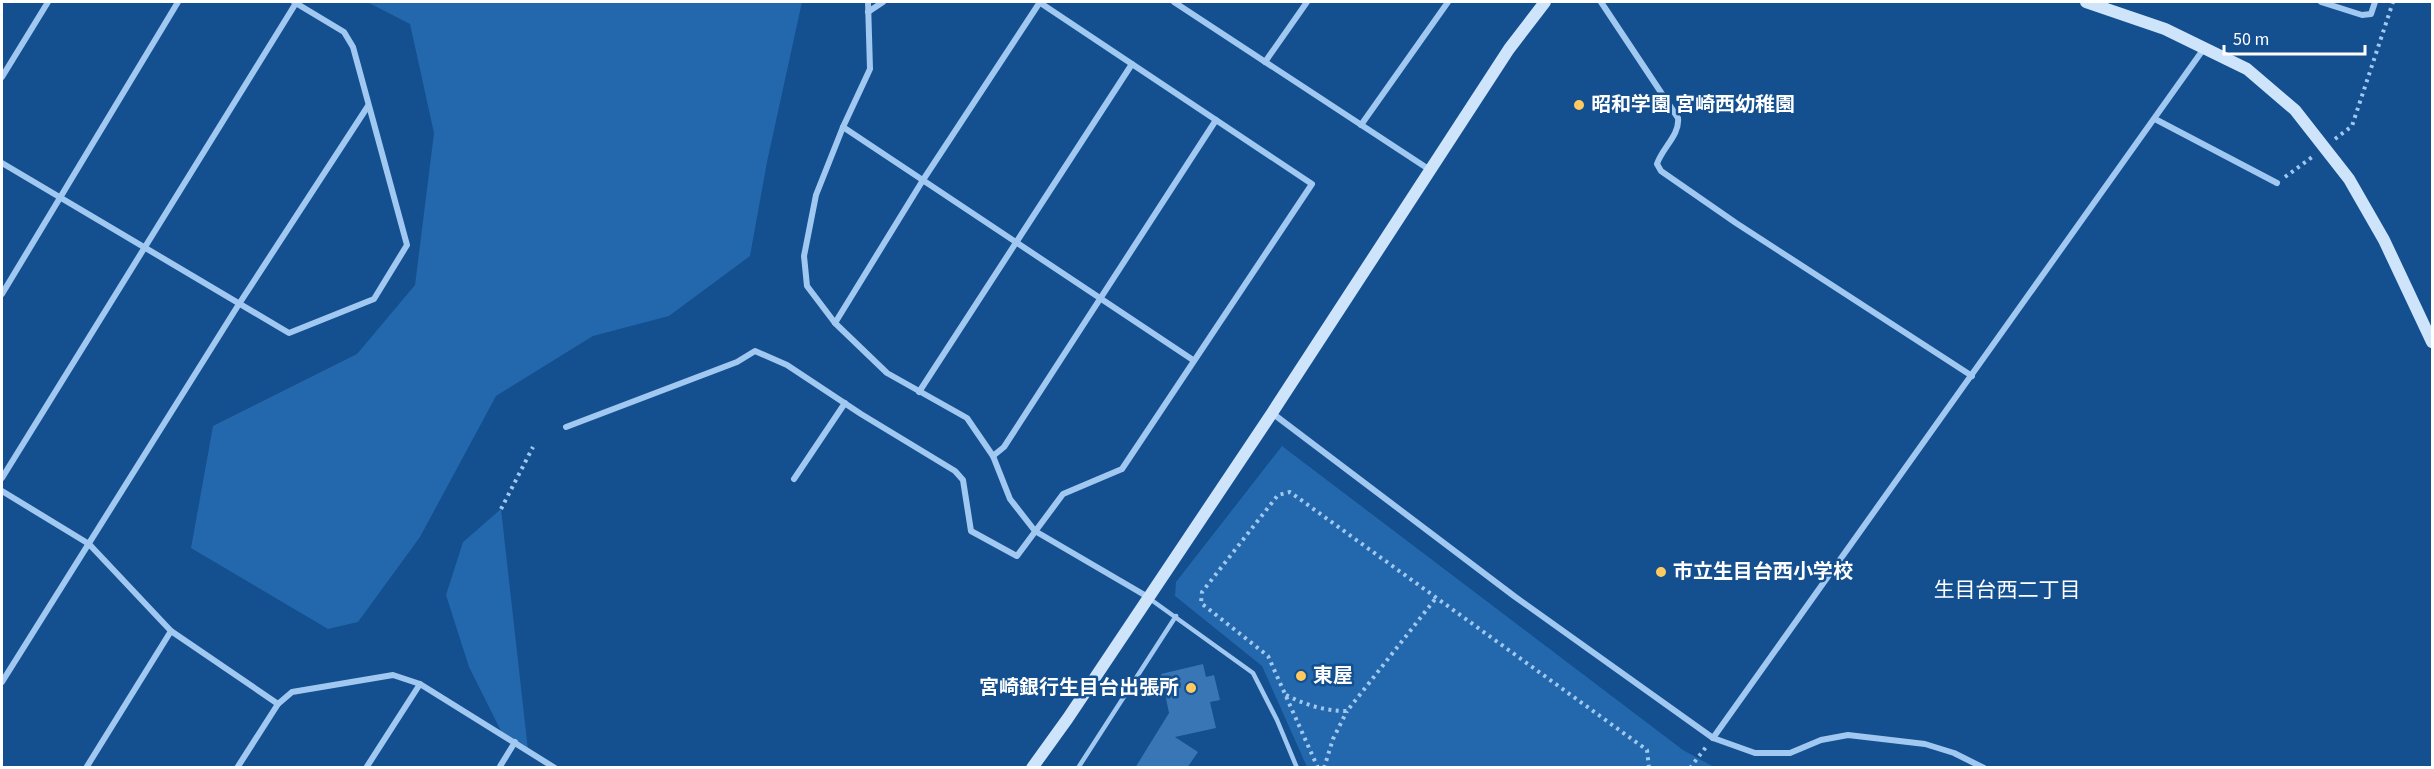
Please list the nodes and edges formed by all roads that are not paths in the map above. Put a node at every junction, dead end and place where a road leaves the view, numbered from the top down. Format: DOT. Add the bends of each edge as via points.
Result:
graph roads {
  1 [pos="48,2"];
  2 [pos="178,2"];
  3 [pos="295,2"];
  4 [pos="868,2"];
  5 [pos="883,2"];
  6 [pos="1039,2"];
  7 [pos="1174,2"];
  8 [pos="1307,2"];
  9 [pos="1448,2"];
  10 [pos="1545,2"];
  11 [pos="1601,2"];
  12 [pos="2086,2"];
  13 [pos="2321,2"];
  14 [pos="2375,2"];
  15 [pos="868,12"];
  16 [pos="2206,47"];
  17 [pos="1265,62"];
  18 [pos="1132,64"];
  19 [pos="2,77"];
  20 [pos="368,106"];
  21 [pos="2155,119"];
  22 [pos="1216,120"];
  23 [pos="1361,125"];
  24 [pos="843,127"];
  25 [pos="2,163"];
  26 [pos="1430,170"];
  27 [pos="922,180"];
  28 [pos="2277,183"];
  29 [pos="60,197"];
  30 [pos="1016,242"];
  31 [pos="144,247"];
  32 [pos="2,294"];
  33 [pos="1102,299"];
  34 [pos="239,304"];
  35 [pos="835,323"];
  36 [pos="2433,342"];
  37 [pos="1193,360"];
  38 [pos="1972,376"];
  39 [pos="919,392"];
  40 [pos="845,403"];
  41 [pos="1272,413"];
  42 [pos="566,427"];
  43 [pos="993,456"];
  44 [pos="2,477"];
  45 [pos="794,479"];
  46 [pos="2,491"];
  47 [pos="1035,531"];
  48 [pos="89,544"];
  49 [pos="1148,597"];
  50 [pos="1176,616"];
  51 [pos="171,631"];
  52 [pos="2,682"];
  53 [pos="420,684"];
  54 [pos="278,704"];
  55 [pos="1713,738"];
  56 [pos="515,742"];
  57 [pos="86,768"];
  58 [pos="237,768"];
  59 [pos="366,768"];
  60 [pos="499,768"];
  61 [pos="555,768"];
  62 [pos="1032,768"];
  63 [pos="1078,768"];
  64 [pos="1297,768"];
  65 [pos="1984,768"];
  1 -- 19 [label="street"];
  2 -- 29 [label="street"];
  3 -- 20 [label="street" via="344,32 353,48"];
  3 -- 31 [label="street"];
  4 -- 15 [label="street"];
  5 -- 15 [label="street"];
  6 -- 18 [label="street"];
  6 -- 27 [label="street"];
  7 -- 17 [label="street"];
  8 -- 17 [label="street"];
  9 -- 23 [label="street"];
  10 -- 26 [label="street" via="1509,49"];
  11 -- 38 [label="street" via="1678,118 1679,126 1660,155 1661,171"];
  12 -- 16 [label="street"];
  13 -- 14 [label="street" via="2362,15 2371,14"];
  15 -- 24 [label="street" via="870,69"];
  16 -- 21 [label="street"];
  16 -- 36 [label="street" via="2271,87 2295,110 2349,179 2384,240"];
  17 -- 23 [label="street"];
  18 -- 22 [label="street"];
  18 -- 30 [label="street"];
  20 -- 34 [label="street"];
  20 -- 34 [label="street" via="407,245 374,299 290,333"];
  21 -- 28 [label="street"];
  21 -- 38 [label="street"];
  22 -- 33 [label="street"];
  22 -- 37 [label="street" via="1312,184"];
  23 -- 26 [label="street"];
  24 -- 27 [label="street"];
  24 -- 35 [label="street" via="816,195 804,256 807,286"];
  25 -- 29 [label="street"];
  26 -- 41 [label="street"];
  27 -- 30 [label="street"];
  27 -- 35 [label="street"];
  29 -- 31 [label="street"];
  29 -- 32 [label="street"];
  30 -- 33 [label="street"];
  30 -- 39 [label="street"];
  31 -- 34 [label="street"];
  31 -- 44 [label="street"];
  33 -- 37 [label="street"];
  33 -- 43 [label="street" via="1004,447"];
  34 -- 48 [label="street"];
  35 -- 39 [label="street" via="887,373"];
  37 -- 47 [label="street" via="1122,469 1063,494"];
  38 -- 55 [label="street"];
  39 -- 43 [label="street" via="967,418"];
  40 -- 42 [label="street" via="787,365 755,351 737,362"];
  40 -- 45 [label="street"];
  40 -- 47 [label="street" via="955,471 963,480 971,531 1017,556"];
  41 -- 49 [label="street"];
  41 -- 55 [label="street" via="1514,596"];
  43 -- 47 [label="street" via="1010,499"];
  46 -- 48 [label="street"];
  47 -- 49 [label="street"];
  48 -- 51 [label="street"];
  48 -- 52 [label="street"];
  49 -- 50 [label="lane"];
  49 -- 62 [label="street"];
  50 -- 63 [label="lane"];
  50 -- 64 [label="lane" via="1253,673"];
  51 -- 54 [label="street"];
  51 -- 57 [label="street"];
  53 -- 54 [label="street" via="393,675 292,692"];
  53 -- 56 [label="street"];
  53 -- 59 [label="street"];
  54 -- 58 [label="street"];
  55 -- 65 [label="street" via="1755,753 1790,753 1848,735 1925,744"];
  56 -- 60 [label="street"];
  56 -- 61 [label="street"];
}
